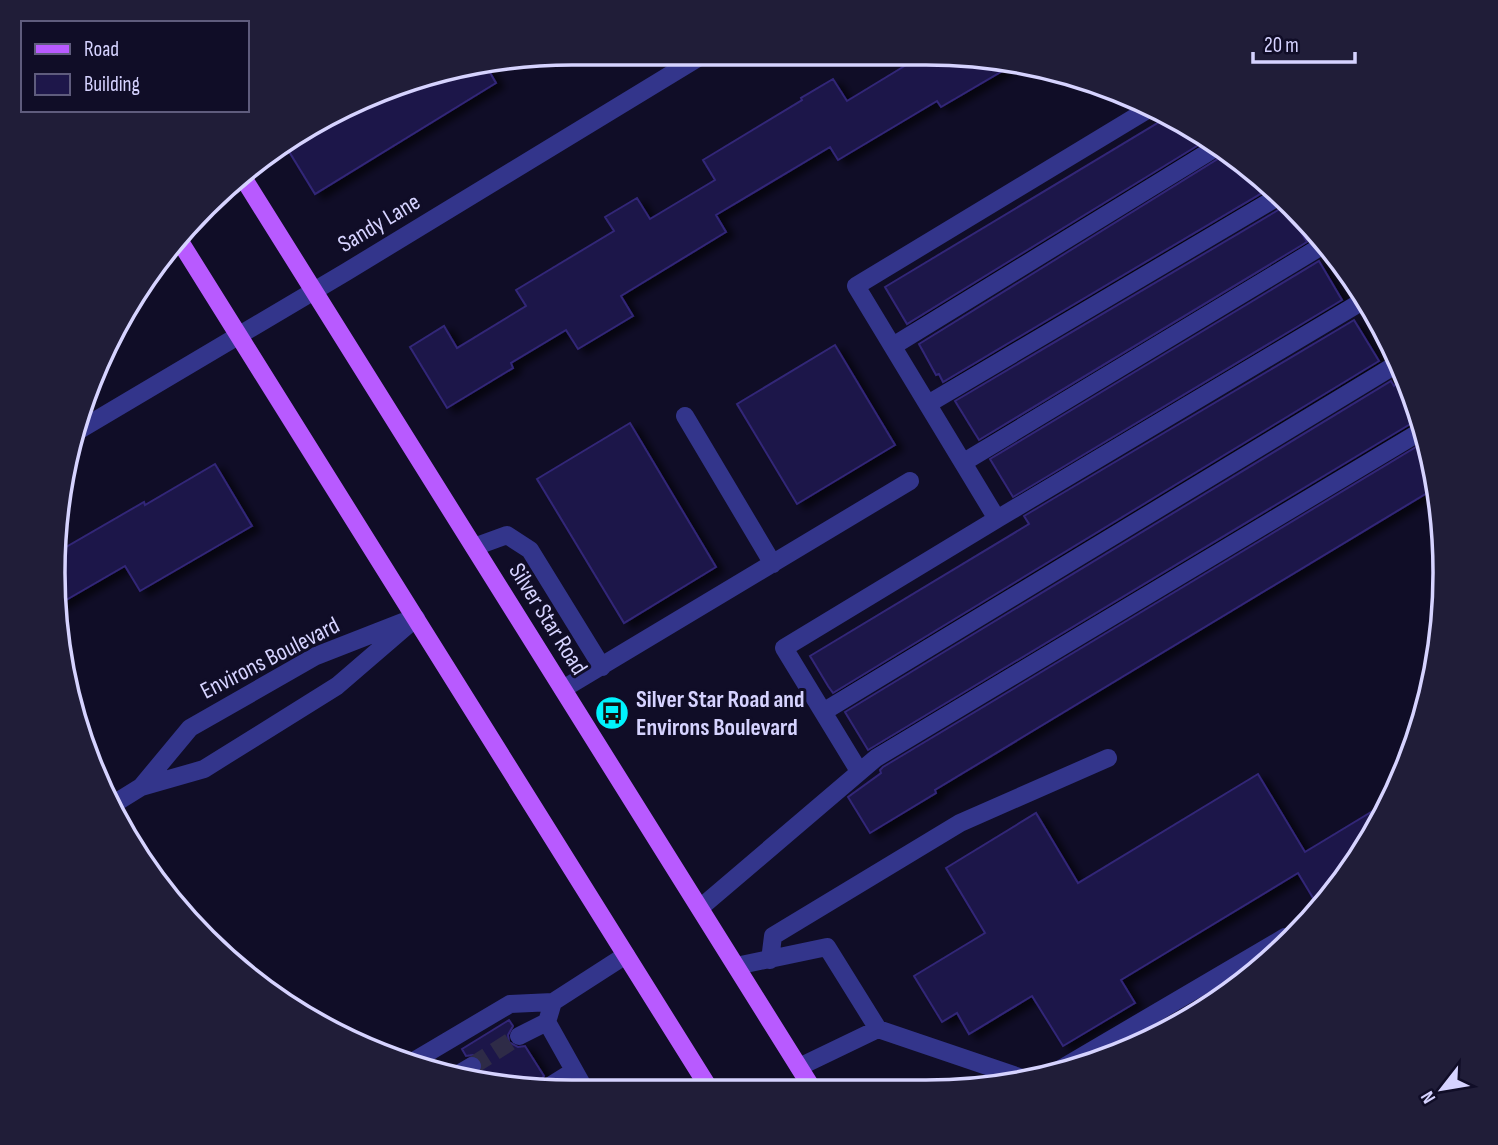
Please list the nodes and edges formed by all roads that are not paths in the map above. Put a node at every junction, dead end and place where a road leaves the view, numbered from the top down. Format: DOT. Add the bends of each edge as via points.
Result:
graph roads {
  1 [pos="686,65"];
  2 [pos="1142,113"];
  3 [pos="1210,151"];
  4 [pos="247,184"];
  5 [pos="1271,201"];
  6 [pos="184,246"];
  7 [pos="1316,249"];
  8 [pos="314,291"];
  9 [pos="1357,305"];
  10 [pos="239,335"];
  11 [pos="893,346"];
  12 [pos="1390,368"];
  13 [pos="928,404"];
  14 [pos="685,416"];
  15 [pos="87,426"];
  16 [pos="1414,435"];
  17 [pos="964,462"];
  18 [pos="910,481"];
  19 [pos="997,519"];
  20 [pos="474,547"];
  21 [pos="773,564"];
  22 [pos="416,618"];
  23 [pos="602,667"];
  24 [pos="563,689"];
  25 [pos="823,712"];
  26 [pos="1108,758"];
  27 [pos="859,771"];
  28 [pos="141,787"];
  29 [pos="119,801"];
  30 [pos="699,908"];
  31 [pos="1268,947"];
  32 [pos="626,955"];
  33 [pos="770,960"];
  34 [pos="736,966"];
  35 [pos="553,1002"];
  36 [pos="547,1022"];
  37 [pos="878,1029"];
  38 [pos="519,1036"];
  39 [pos="1086,1054"];
  40 [pos="421,1057"];
  41 [pos="472,1066"];
  42 [pos="799,1067"];
  43 [pos="467,1069"];
  44 [pos="574,1071"];
  45 [pos="1008,1073"];
  46 [pos="560,1080"];
  47 [pos="579,1080"];
  48 [pos="704,1080"];
  49 [pos="807,1080"];
  1 -- 8 [label="street, Sandy Lane"];
  2 -- 11 [label="street" via="856,286"];
  3 -- 11 [label="street"];
  4 -- 8 [label="main road, Silver Star Road"];
  5 -- 13 [label="street"];
  6 -- 10 [label="main road"];
  7 -- 17 [label="street"];
  8 -- 10 [label="street, Sandy Lane"];
  8 -- 20 [label="main road, Silver Star Road"];
  9 -- 19 [label="street"];
  10 -- 15 [label="street, Sandy Lane"];
  10 -- 22 [label="main road"];
  11 -- 13 [label="street"];
  12 -- 25 [label="street"];
  13 -- 17 [label="street"];
  14 -- 21 [label="street"];
  16 -- 27 [label="street"];
  17 -- 19 [label="street"];
  18 -- 21 [label="street"];
  19 -- 25 [label="street" via="784,648"];
  20 -- 23 [label="street" via="506,535 530,550"];
  20 -- 24 [label="main road, Silver Star Road"];
  21 -- 23 [label="street"];
  22 -- 28 [label="street, Environs Boulevard" via="337,685 204,769"];
  22 -- 28 [label="street, Environs Boulevard" via="316,656 190,728"];
  22 -- 32 [label="main road"];
  23 -- 24 [label="street"];
  24 -- 30 [label="main road, Silver Star Road"];
  25 -- 27 [label="street"];
  26 -- 33 [label="street" via="960,823 773,936"];
  27 -- 30 [label="street"];
  28 -- 29 [label="street, Environs Boulevard"];
  30 -- 34 [label="main road, Silver Star Road"];
  31 -- 39 [label="street"];
  32 -- 35 [label="street"];
  32 -- 48 [label="main road"];
  33 -- 34 [label="street"];
  33 -- 37 [label="street" via="827,947"];
  34 -- 42 [label="main road, Silver Star Road"];
  35 -- 36 [label="street"];
  35 -- 40 [label="street" via="510,1004"];
  36 -- 38 [label="street"];
  36 -- 44 [label="street"];
  37 -- 42 [label="street"];
  37 -- 45 [label="street"];
  41 -- 43 [label="street"];
  42 -- 49 [label="main road, Silver Star Road"];
  44 -- 46 [label="street"];
  44 -- 47 [label="street"];
}
